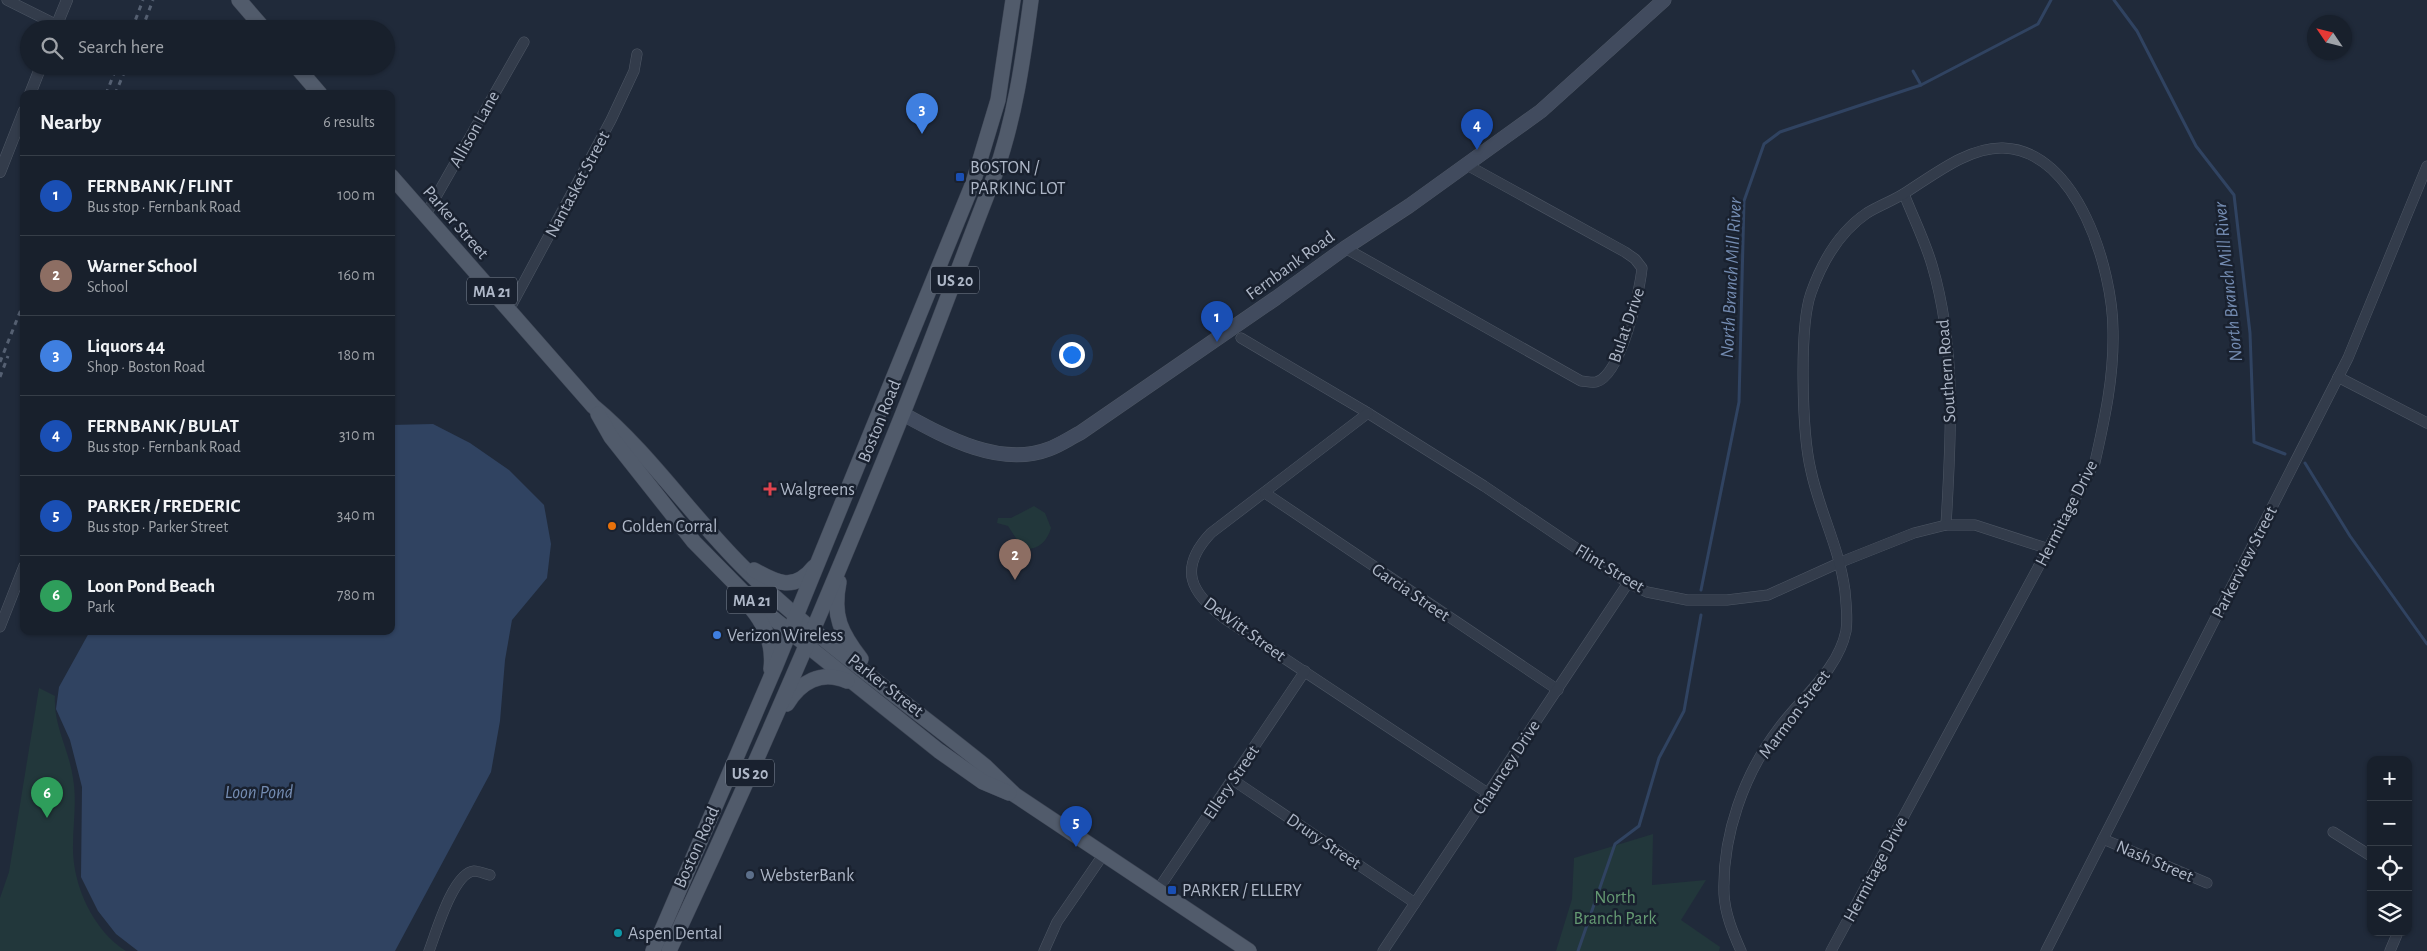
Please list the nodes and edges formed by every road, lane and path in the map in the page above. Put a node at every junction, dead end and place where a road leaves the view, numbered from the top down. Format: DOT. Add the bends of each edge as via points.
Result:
graph roads {
  1 [pos="7,0"];
  2 [pos="67,0"];
  3 [pos="1013,0"];
  4 [pos="1031,0"];
  5 [pos="1664,0"];
  6 [pos="242,1"];
  7 [pos="43,20"];
  8 [pos="59,20"];
  9 [pos="257,20"];
  10 [pos="524,42"];
  11 [pos="637,54"];
  12 [pos="37,75"];
  13 [pos="304,75"];
  14 [pos="32,90"];
  15 [pos="317,90"];
  16 [pos="20,121"];
  17 [pos="1467,165"];
  18 [pos="2427,166"];
  19 [pos="0,172"];
  20 [pos="395,183"];
  21 [pos="1904,194"];
  22 [pos="425,216"];
  23 [pos="1345,248"];
  24 [pos="509,310"];
  25 [pos="1242,338"];
  26 [pos="2338,378"];
  27 [pos="593,406"];
  28 [pos="1368,413"];
  29 [pos="902,414"];
  30 [pos="2427,423"];
  31 [pos="1265,494"];
  32 [pos="1946,525"];
  33 [pos="2049,549"];
  34 [pos="847,550"];
  35 [pos="734,559"];
  36 [pos="819,559"];
  37 [pos="1841,562"];
  38 [pos="717,566"];
  39 [pos="20,576"];
  40 [pos="1628,583"];
  41 [pos="796,615"];
  42 [pos="0,627"];
  43 [pos="813,629"];
  44 [pos="789,632"];
  45 [pos="806,646"];
  46 [pos="1305,671"];
  47 [pos="880,682"];
  48 [pos="766,688"];
  49 [pos="1558,690"];
  50 [pos="863,691"];
  51 [pos="763,742"];
  52 [pos="1233,780"];
  53 [pos="1489,794"];
  54 [pos="1015,795"];
  55 [pos="2333,832"];
  56 [pos="2103,838"];
  57 [pos="2367,853"];
  58 [pos="1103,855"];
  59 [pos="490,875"];
  60 [pos="2207,883"];
  61 [pos="1157,891"];
  62 [pos="1415,903"];
  63 [pos="2396,936"];
  64 [pos="429,951"];
  65 [pos="652,951"];
  66 [pos="669,951"];
  67 [pos="1044,951"];
  68 [pos="1248,951"];
  69 [pos="1383,951"];
  70 [pos="1740,951"];
  71 [pos="1831,951"];
  72 [pos="2046,951"];
  73 [pos="2390,951"];
  1 -- 7 [label="street"];
  2 -- 8 [label="street"];
  3 -- 36 [label="main road, Boston Road / US 20" via="998,100 980,166"];
  4 -- 29 [label="main road, Boston Road / US 20" via="1018,92 1000,160"];
  5 -- 17 [label="main road, Fernbank Road" via="1541,111"];
  6 -- 9 [label="main road"];
  10 -- 22 [label="street, Allison Lane"];
  11 -- 24 [label="street, Nantasket Street" via="634,71 611,120"];
  12 -- 14 [label="street"];
  13 -- 15 [label="main road"];
  16 -- 19 [label="street"];
  17 -- 23 [label="main road, Fernbank Road"];
  17 -- 23 [label="street, Bulat Drive" via="1625,252 1642,268 1625,338 1606,376 1596,382 1581,381"];
  18 -- 26 [label="street, Parkerview Street"];
  20 -- 22 [label="main road, Parker Street / MA 21"];
  21 -- 32 [label="street, Southern Road" via="1932,264 1947,335 1951,446"];
  21 -- 33 [label="street, Hermitage Drive" via="1953,164 1980,152 2002,148 2026,152 2044,163 2065,183 2086,218 2102,262 2114,330 2110,397 2094,462"];
  21 -- 37 [label="street, Hermitage Drive" via="1867,214 1846,231 1825,260 1810,297 1804,382 1810,470"];
  22 -- 24 [label="main road, Parker Street / MA 21"];
  23 -- 29 [label="main road, Fernbank Road" via="1080,433 1048,450 1019,454 992,452 946,437"];
  24 -- 27 [label="main road, Parker Street / MA 21"];
  25 -- 28 [label="street, Flint Street"];
  26 -- 30 [label="street"];
  26 -- 56 [label="street, Parkerview Street"];
  27 -- 35 [label="main road, Parker Street / MA 21" via="620,429"];
  27 -- 38 [label="main road, Parker Street / MA 21" via="611,437 680,526"];
  28 -- 31 [label="street, DeWitt Street"];
  28 -- 40 [label="street, Flint Street"];
  29 -- 34 [label="main road, Boston Road / US 20"];
  31 -- 46 [label="street, DeWitt Street" via="1202,543 1192,564 1191,577 1197,593 1206,604"];
  31 -- 49 [label="street, Garcia Street"];
  32 -- 33 [label="street, Flint Street" via="1975,525"];
  32 -- 37 [label="street, Flint Street"];
  33 -- 71 [label="street, Hermitage Drive"];
  34 -- 43 [label="main road, Boston Road / US 20"];
  34 -- 47 [label="main road" via="836,608 839,625"];
  35 -- 36 [label="main road" via="776,582 791,583 808,574"];
  35 -- 41 [label="main road, Parker Street / MA 21"];
  36 -- 41 [label="main road, Boston Road / US 20"];
  37 -- 40 [label="street, Flint Street" via="1768,595 1746,598 1688,600 1647,592"];
  37 -- 70 [label="street, Marmon Street" via="1847,612 1846,631 1838,653 1828,670 1779,727 1750,774 1738,802 1726,863 1724,896 1730,927"];
  38 -- 44 [label="main road, Parker Street / MA 21"];
  38 -- 48 [label="main road" via="757,615 768,634 772,664"];
  39 -- 42 [label="street"];
  40 -- 49 [label="street, Chauncey Drive"];
  41 -- 43 [label="main road, Parker Street / MA 21"];
  41 -- 44 [label="main road, Boston Road / US 20"];
  43 -- 45 [label="main road, Boston Road / US 20"];
  43 -- 47 [label="main road, Parker Street"];
  44 -- 45 [label="main road, Parker Street / MA 21"];
  44 -- 48 [label="main road, Boston Road / US 20"];
  45 -- 50 [label="main road, Parker Street"];
  45 -- 51 [label="main road, Boston Road / US 20"];
  46 -- 52 [label="street, Ellery Street"];
  46 -- 53 [label="street, DeWitt Street"];
  47 -- 54 [label="main road, Parker Street" via="985,766"];
  48 -- 65 [label="main road, Boston Road / US 20"];
  49 -- 53 [label="street, Chauncey Drive"];
  50 -- 51 [label="main road" via="837,678 824,677 807,682 790,699"];
  50 -- 54 [label="main road, Parker Street" via="953,762 983,782"];
  51 -- 66 [label="main road, Boston Road / US 20"];
  52 -- 61 [label="street, Ellery Street"];
  52 -- 62 [label="street, Drury Street"];
  53 -- 62 [label="street, Chauncey Drive"];
  54 -- 58 [label="main road, Parker Street"];
  55 -- 57 [label="street"];
  56 -- 60 [label="street, Nash Street"];
  56 -- 72 [label="street, Parkerview Street"];
  58 -- 61 [label="main road, Parker Street"];
  58 -- 67 [label="street" via="1057,922"];
  59 -- 64 [label="street" via="474,871 463,876 454,888"];
  61 -- 68 [label="main road, Parker Street"];
  62 -- 69 [label="street, Chauncey Drive"];
  63 -- 73 [label="street"];
}
